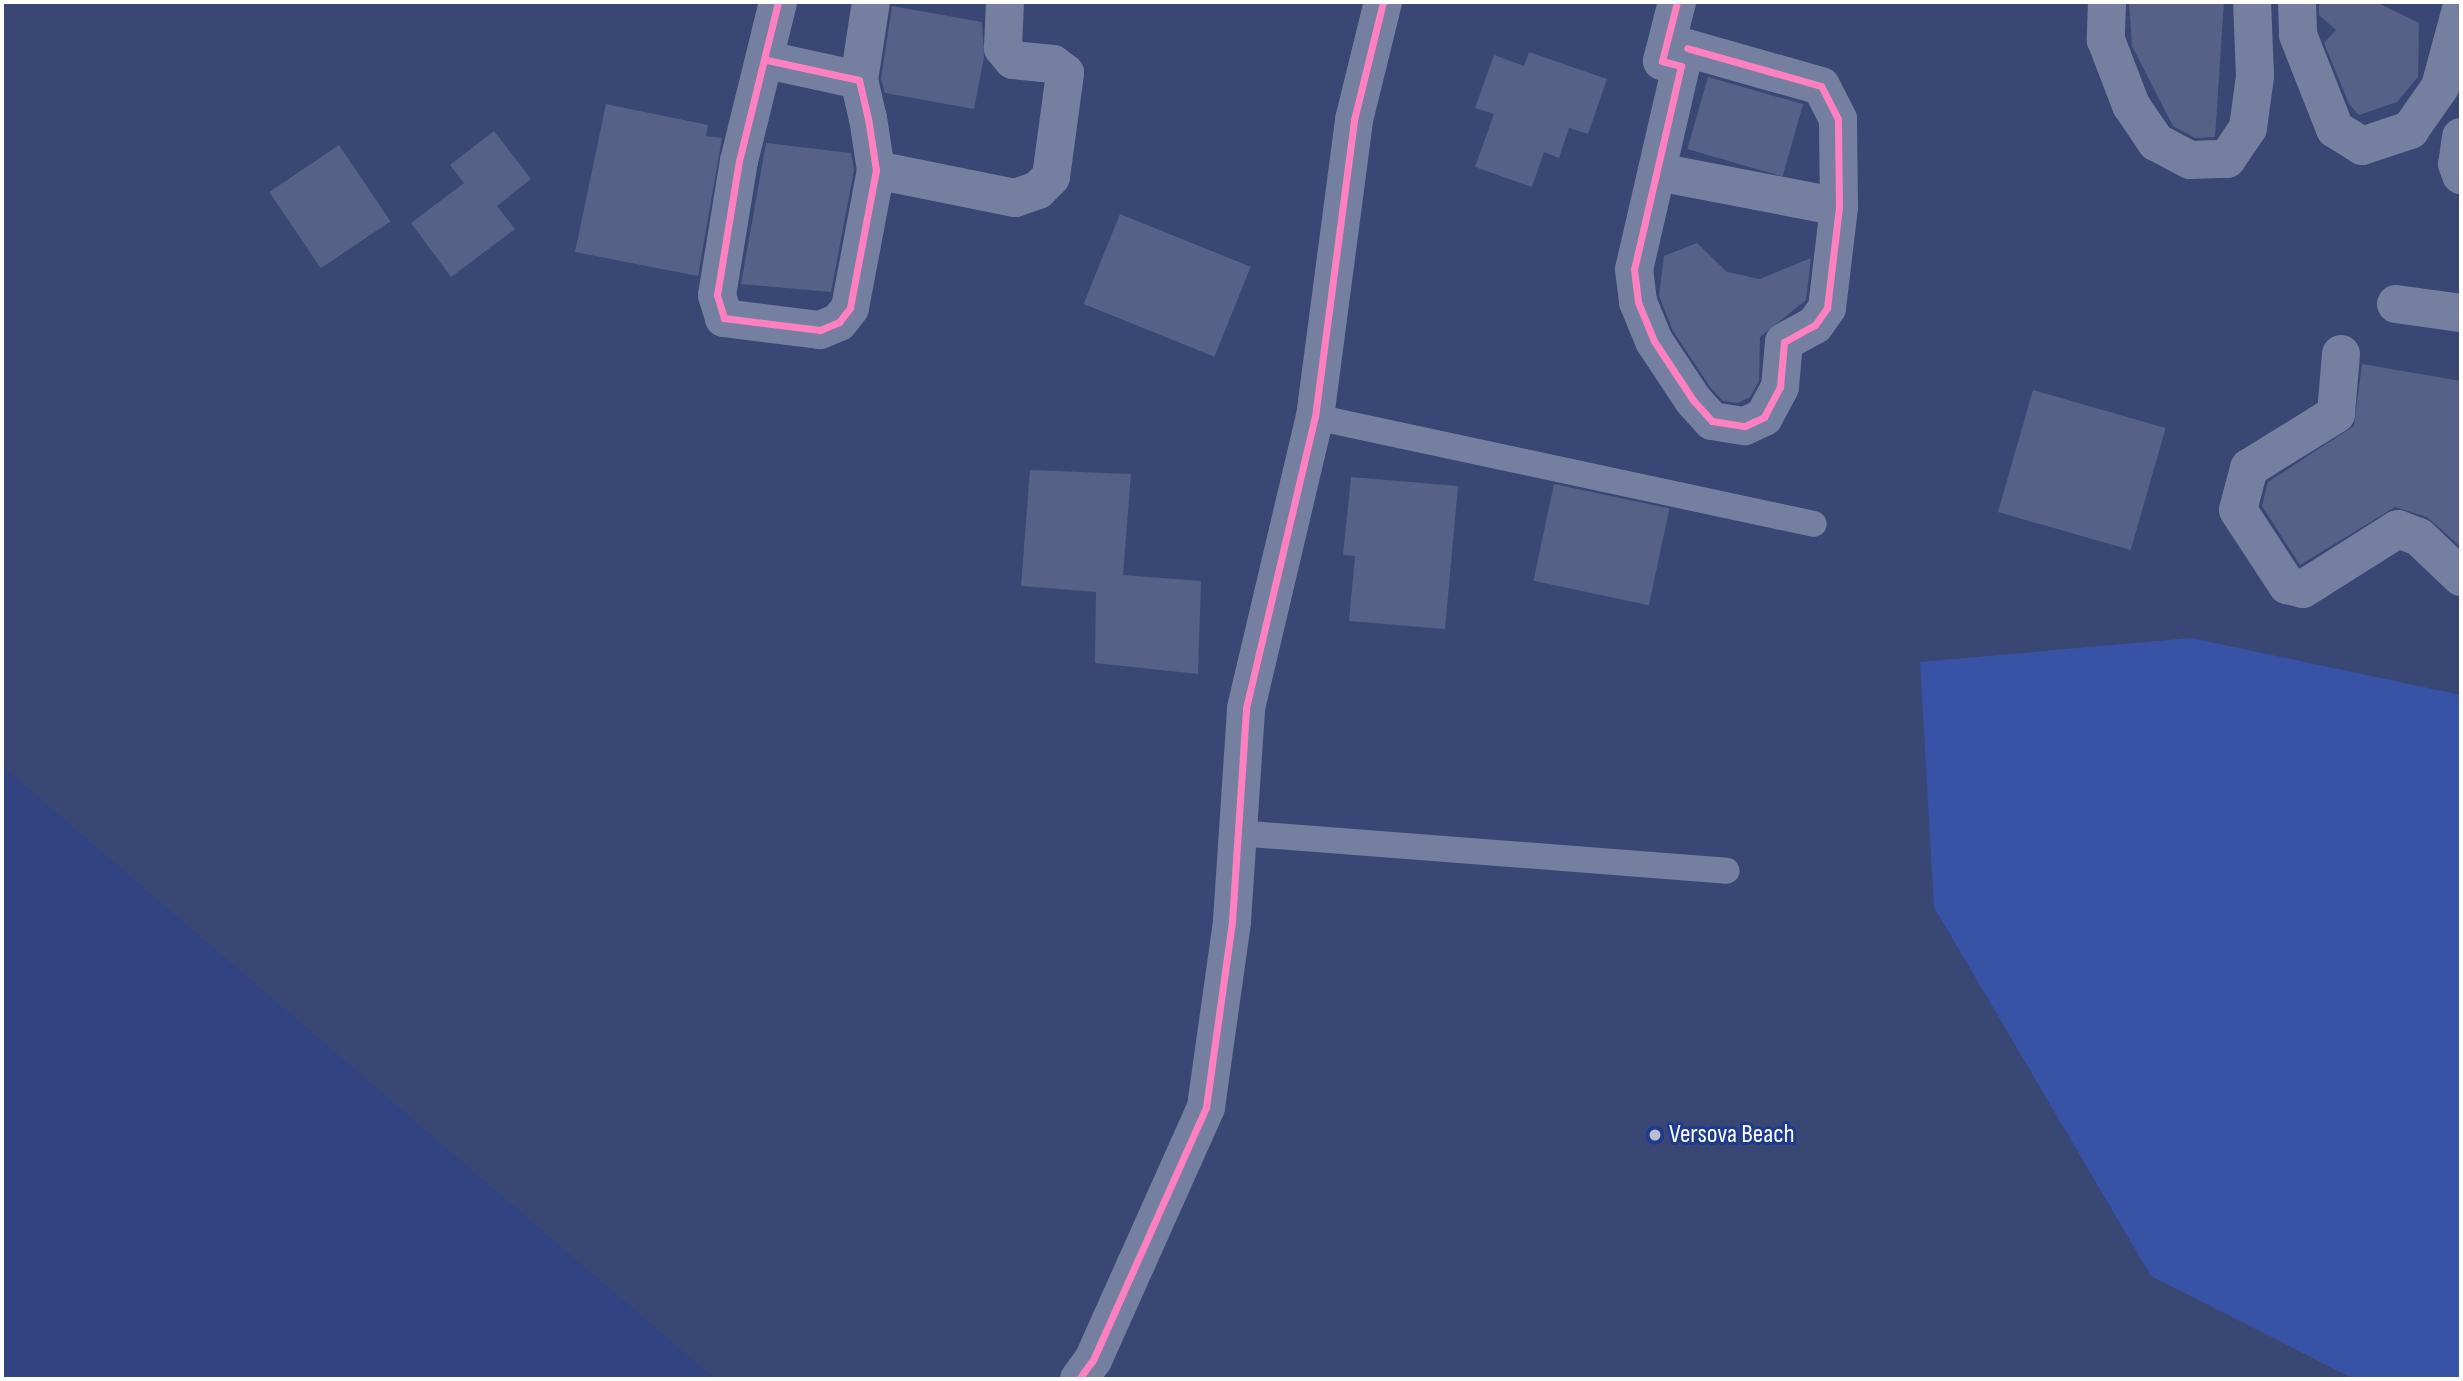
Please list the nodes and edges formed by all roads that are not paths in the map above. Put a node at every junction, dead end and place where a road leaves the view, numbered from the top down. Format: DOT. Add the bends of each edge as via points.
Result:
graph roads {
  1 [pos="778,2"];
  2 [pos="871,2"];
  3 [pos="1005,2"];
  4 [pos="1383,2"];
  5 [pos="1677,2"];
  6 [pos="1702,2"];
  7 [pos="2107,2"];
  8 [pos="2252,2"];
  9 [pos="2298,3"];
  10 [pos="2450,12"];
  11 [pos="1684,57"];
  12 [pos="767,60"];
  13 [pos="859,80"];
  14 [pos="2461,137"];
  15 [pos="876,170"];
  16 [pos="1658,172"];
  17 [pos="2461,175"];
  18 [pos="1839,207"];
  19 [pos="2396,303"];
  20 [pos="2461,313"];
  21 [pos="2341,354"];
  22 [pos="1315,417"];
  23 [pos="1814,524"];
  24 [pos="2461,577"];
  25 [pos="1237,833"];
  26 [pos="1727,871"];
  27 [pos="1079,1379"];
  1 -- 12 [label="street"];
  2 -- 13 [label="street"];
  3 -- 15 [label="street" via="1003,48 1013,60 1053,64 1065,73 1051,177 1038,190 1016,198"];
  4 -- 22 [label="street" via="1353,120"];
  5 -- 11 [label="street" via="1662,61"];
  6 -- 11 [label="street"];
  7 -- 8 [label="street" via="2106,40 2132,105 2156,142 2190,160 2227,159 2248,128 2255,76"];
  9 -- 10 [label="street" via="2298,35 2335,129 2362,146 2410,130 2440,87"];
  11 -- 16 [label="street"];
  11 -- 18 [label="street" via="1821,86 1838,119"];
  12 -- 13 [label="street"];
  12 -- 15 [label="street" via="739,161 721,268 717,295 724,318 820,330 839,322 850,308"];
  13 -- 15 [label="street"];
  14 -- 17 [label="street" via="2456,164"];
  16 -- 18 [label="street"];
  16 -- 18 [label="street" via="1634,269 1638,302 1654,341 1712,421 1745,426 1764,417 1780,387 1784,342 1815,325 1827,309"];
  19 -- 20 [label="street"];
  21 -- 24 [label="street" via="2336,415 2249,468 2238,510 2287,585 2303,589 2398,529 2419,537"];
  22 -- 23 [label="lane"];
  22 -- 25 [label="street" via="1245,708"];
  25 -- 26 [label="lane"];
  25 -- 27 [label="street" via="1232,921 1206,1107 1093,1360"];
}
